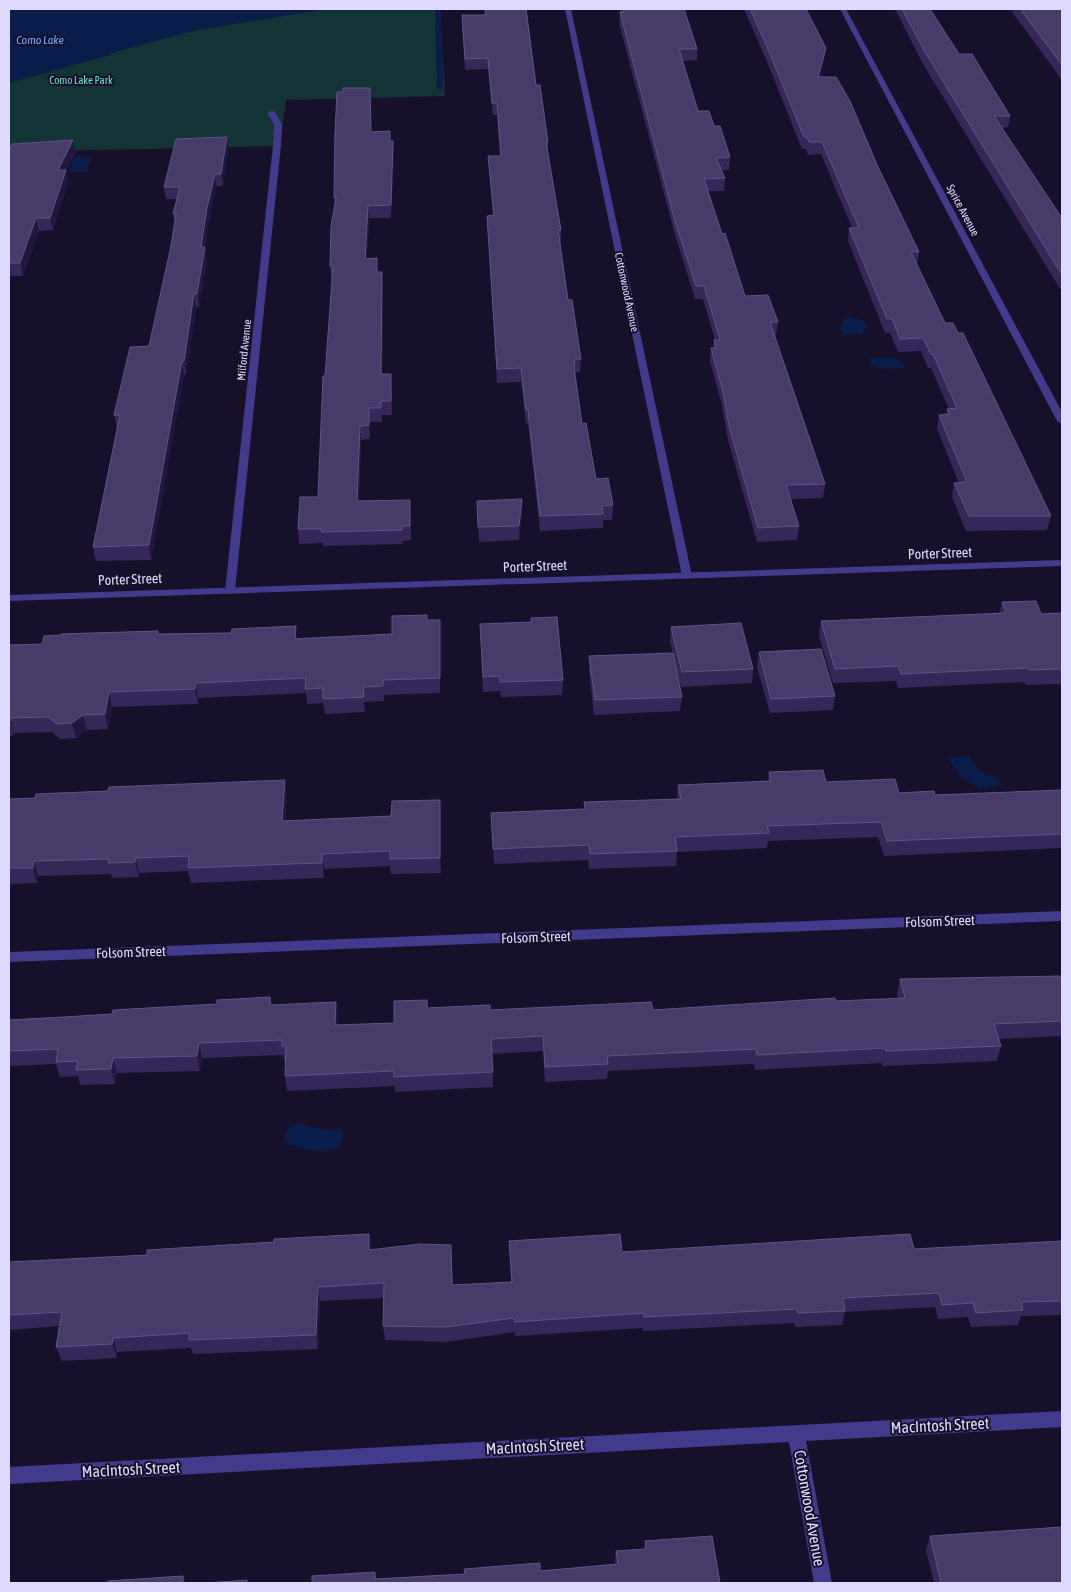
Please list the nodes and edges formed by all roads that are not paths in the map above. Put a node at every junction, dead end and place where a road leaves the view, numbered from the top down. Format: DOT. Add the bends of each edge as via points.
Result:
graph roads {
  1 [pos="568,9"];
  2 [pos="844,9"];
  3 [pos="271,113"];
  4 [pos="1062,421"];
  5 [pos="1062,564"];
  6 [pos="687,576"];
  7 [pos="230,591"];
  8 [pos="9,598"];
  9 [pos="1062,916"];
  10 [pos="9,957"];
  11 [pos="1062,1419"];
  12 [pos="796,1432"];
  13 [pos="9,1476"];
  14 [pos="823,1583"];
  1 -- 6 [label="street, Cottonwood Avenue"];
  2 -- 4 [label="street, Sprice Avenue"];
  3 -- 7 [label="street, Milford Avenue" via="278,124 277,145"];
  5 -- 6 [label="street, Porter Street"];
  6 -- 7 [label="street, Porter Street"];
  7 -- 8 [label="street, Porter Street"];
  9 -- 10 [label="street, Folsom Street"];
  11 -- 12 [label="street, MacIntosh Street"];
  12 -- 13 [label="street, MacIntosh Street"];
  12 -- 14 [label="street, Cottonwood Avenue"];
}
